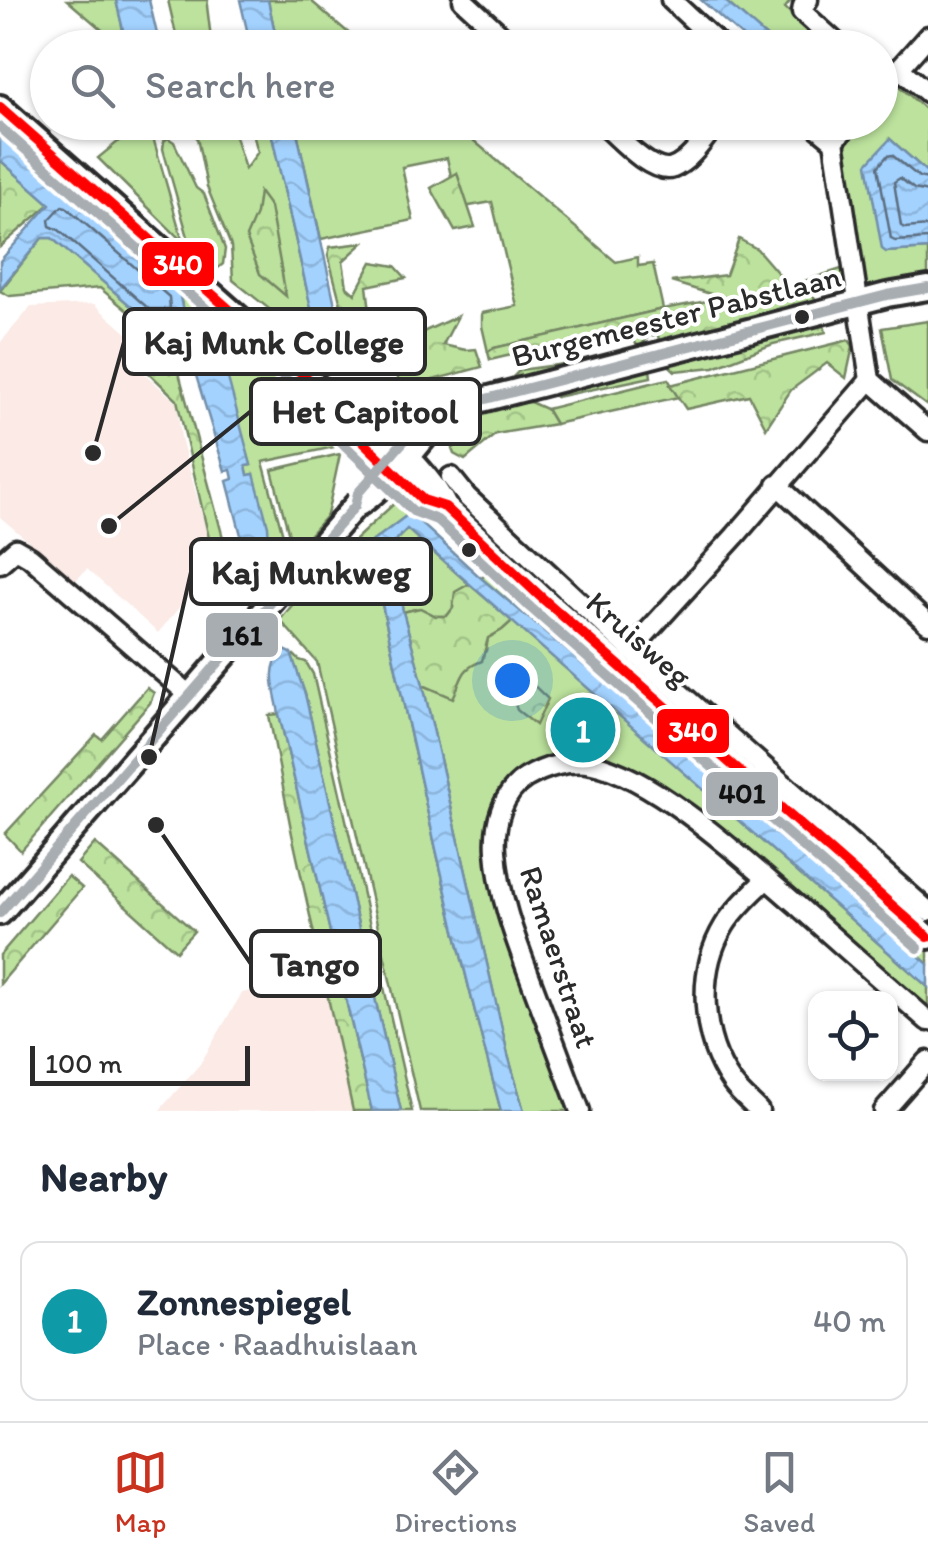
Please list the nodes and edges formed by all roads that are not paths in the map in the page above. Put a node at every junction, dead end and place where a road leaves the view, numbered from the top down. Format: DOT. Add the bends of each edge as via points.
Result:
graph roads {
  1 [pos="463,0"];
  2 [pos="671,0"];
  3 [pos="808,0"];
  4 [pos="496,30"];
  5 [pos="704,30"];
  6 [pos="822,30"];
  7 [pos="928,36"];
  8 [pos="900,69"];
  9 [pos="928,94"];
  10 [pos="0,106"];
  11 [pos="30,133"];
  12 [pos="38,140"];
  13 [pos="622,140"];
  14 [pos="702,140"];
  15 [pos="834,141"];
  16 [pos="928,288"];
  17 [pos="858,304"];
  18 [pos="870,380"];
  19 [pos="928,431"];
  20 [pos="395,460"];
  21 [pos="452,476"];
  22 [pos="777,486"];
  23 [pos="0,563"];
  24 [pos="928,624"];
  25 [pos="632,650"];
  26 [pos="190,696"];
  27 [pos="766,879"];
  28 [pos="928,910"];
  29 [pos="0,913"];
  30 [pos="928,937"];
  31 [pos="928,1021"];
  32 [pos="928,1061"];
  33 [pos="580,1111"];
  34 [pos="759,1111"];
  35 [pos="884,1111"];
  1 -- 4 [label="street"];
  2 -- 5 [label="street"];
  3 -- 6 [label="street" via="802,12"];
  7 -- 8 [label="street"];
  8 -- 9 [label="street"];
  10 -- 11 [label="street, Kruisweg"];
  12 -- 20 [label="street, Kruisweg" via="333,401 344,423"];
  13 -- 14 [label="street" via="660,170 683,162"];
  15 -- 17 [label="street"];
  16 -- 17 [label="street, Burgemeester Pabstlaan"];
  17 -- 18 [label="street"];
  17 -- 20 [label="street, Burgemeester Pabstlaan" via="452,408"];
  18 -- 19 [label="street"];
  18 -- 22 [label="street"];
  20 -- 26 [label="street, Burgemeester Pabstlaan" via="358,493 355,506"];
  20 -- 30 [label="street, Kruisweg" via="424,500 445,507"];
  21 -- 25 [label="street, Kruisweg"];
  22 -- 24 [label="street"];
  22 -- 25 [label="street"];
  23 -- 26 [label="street" via="16,549 30,556"];
  25 -- 28 [label="street, Kruisweg"];
  26 -- 29 [label="street, Burgemeester Pabstlaan"];
  27 -- 31 [label="street"];
  27 -- 33 [label="street, Ramaerstraat" via="683,812 613,770 556,765 510,792 495,847 499,878"];
  27 -- 34 [label="street" via="722,928 706,988 710,1032 724,1071"];
  32 -- 35 [label="street"];
}
